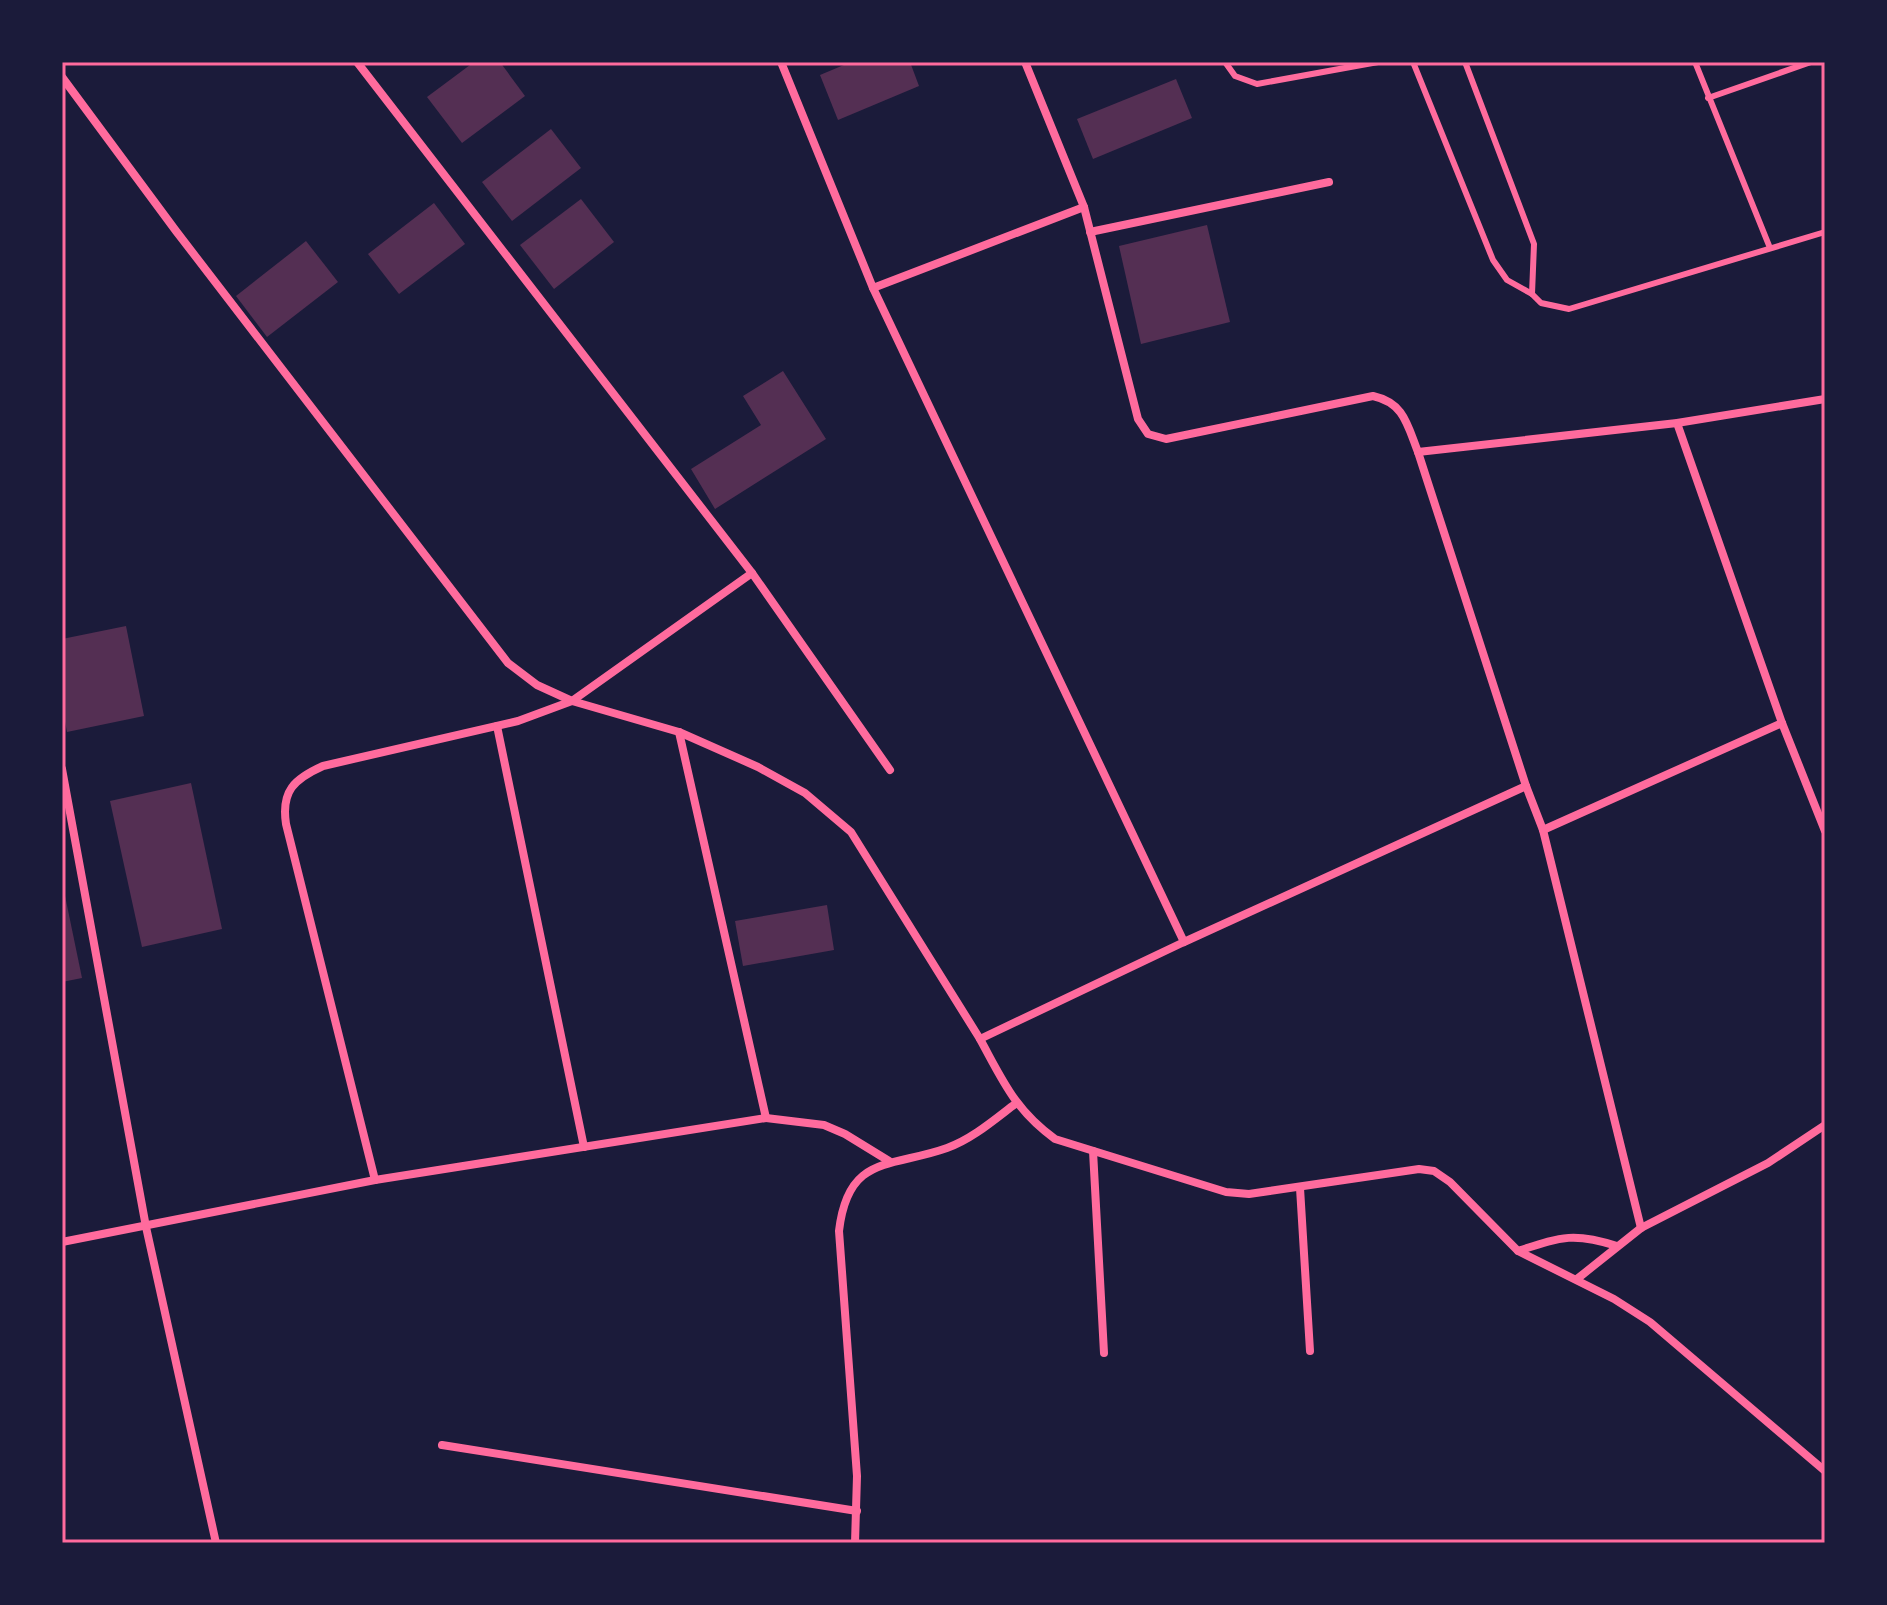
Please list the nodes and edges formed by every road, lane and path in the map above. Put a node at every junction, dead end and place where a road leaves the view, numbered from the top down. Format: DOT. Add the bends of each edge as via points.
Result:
graph roads {
  1 [pos="357,62"];
  2 [pos="781,62"];
  3 [pos="1025,62"];
  4 [pos="1225,62"];
  5 [pos="1378,62"];
  6 [pos="1413,62"];
  7 [pos="1465,62"];
  8 [pos="1695,62"];
  9 [pos="1811,62"];
  10 [pos="62,77"];
  11 [pos="1708,98"];
  12 [pos="1329,182"];
  13 [pos="1084,207"];
  14 [pos="1090,232"];
  15 [pos="1825,232"];
  16 [pos="1770,248"];
  17 [pos="873,288"];
  18 [pos="1532,294"];
  19 [pos="1825,399"];
  20 [pos="1677,423"];
  21 [pos="1418,452"];
  22 [pos="752,573"];
  23 [pos="572,701"];
  24 [pos="1782,723"];
  25 [pos="497,726"];
  26 [pos="679,732"];
  27 [pos="62,769"];
  28 [pos="890,770"];
  29 [pos="1526,786"];
  30 [pos="1543,830"];
  31 [pos="1825,831"];
  32 [pos="1184,942"];
  33 [pos="980,1039"];
  34 [pos="1015,1104"];
  35 [pos="766,1118"];
  36 [pos="1825,1125"];
  37 [pos="584,1147"];
  38 [pos="1093,1151"];
  39 [pos="889,1161"];
  40 [pos="375,1180"];
  41 [pos="1300,1188"];
  42 [pos="146,1227"];
  43 [pos="1641,1228"];
  44 [pos="62,1242"];
  45 [pos="1617,1246"];
  46 [pos="1518,1251"];
  47 [pos="1577,1279"];
  48 [pos="1310,1351"];
  49 [pos="1104,1353"];
  50 [pos="442,1445"];
  51 [pos="1825,1471"];
  52 [pos="857,1511"];
  53 [pos="216,1543"];
  54 [pos="855,1543"];
  1 -- 22 [label="street"];
  2 -- 17 [label="street"];
  3 -- 13 [label="street"];
  4 -- 5 [label="lane" via="1235,76 1257,84"];
  6 -- 18 [label="lane" via="1493,260 1507,280"];
  7 -- 18 [label="lane" via="1534,244"];
  8 -- 11 [label="lane"];
  9 -- 11 [label="lane"];
  10 -- 23 [label="street" via="508,663 537,685"];
  11 -- 16 [label="lane"];
  12 -- 14 [label="street"];
  13 -- 14 [label="street"];
  13 -- 17 [label="street"];
  14 -- 21 [label="street" via="1138,419 1148,434 1166,439 1373,396 1389,400 1401,411"];
  15 -- 16 [label="lane"];
  16 -- 18 [label="lane" via="1569,309 1541,303"];
  17 -- 32 [label="street"];
  19 -- 20 [label="street"];
  20 -- 21 [label="street"];
  20 -- 24 [label="street"];
  21 -- 29 [label="street"];
  22 -- 23 [label="street"];
  22 -- 28 [label="street"];
  23 -- 25 [label="street"];
  23 -- 26 [label="street"];
  24 -- 30 [label="street"];
  24 -- 31 [label="street"];
  25 -- 37 [label="street"];
  25 -- 40 [label="street" via="323,766 303,775 287,792 286,824"];
  26 -- 33 [label="street" via="805,793 851,832"];
  26 -- 35 [label="street"];
  27 -- 42 [label="street"];
  29 -- 30 [label="street"];
  29 -- 32 [label="street"];
  30 -- 43 [label="street"];
  32 -- 33 [label="street"];
  33 -- 34 [label="street"];
  34 -- 38 [label="street" via="1055,1139"];
  34 -- 39 [label="street" via="963,1141"];
  35 -- 37 [label="street"];
  35 -- 39 [label="street" via="824,1125"];
  36 -- 43 [label="street" via="1768,1163"];
  37 -- 40 [label="street"];
  38 -- 41 [label="street" via="1226,1192"];
  38 -- 49 [label="street"];
  39 -- 52 [label="street" via="867,1172 851,1189 839,1231"];
  40 -- 42 [label="street"];
  41 -- 46 [label="street" via="1434,1171"];
  41 -- 48 [label="street"];
  42 -- 44 [label="street"];
  42 -- 53 [label="street"];
  43 -- 45 [label="street"];
  45 -- 46 [label="street" via="1576,1236"];
  45 -- 47 [label="street"];
  46 -- 47 [label="street"];
  47 -- 51 [label="street" via="1650,1322"];
  50 -- 52 [label="street"];
  52 -- 54 [label="street"];
}
